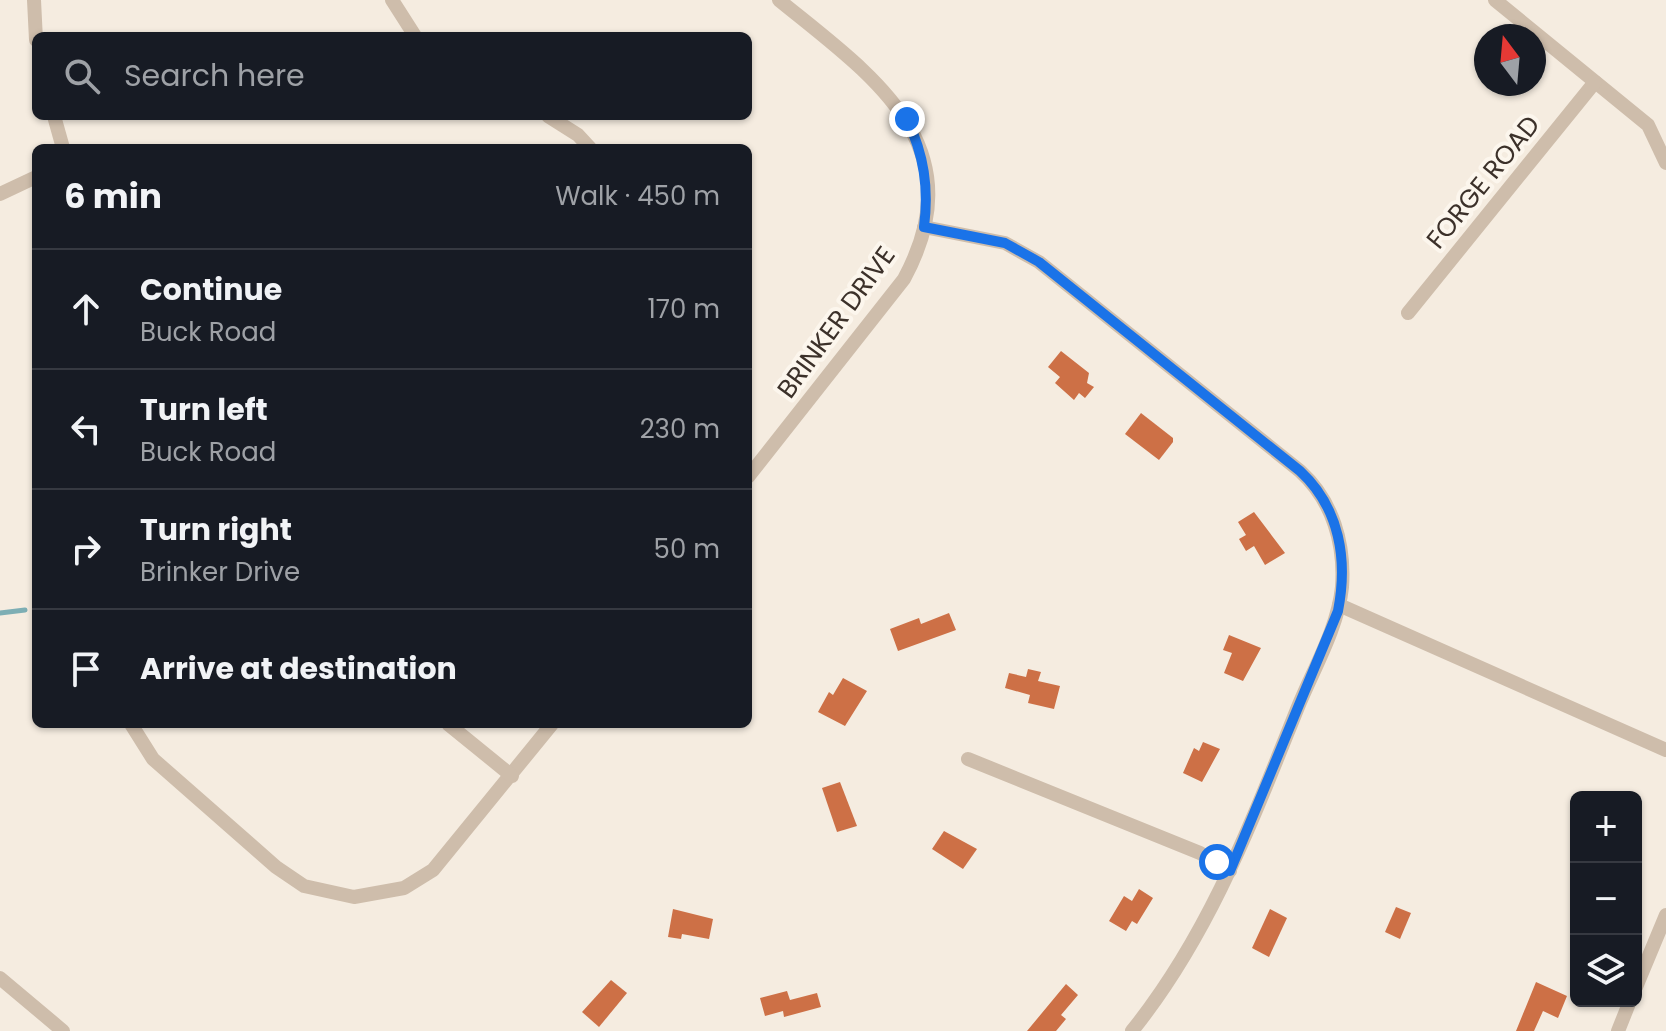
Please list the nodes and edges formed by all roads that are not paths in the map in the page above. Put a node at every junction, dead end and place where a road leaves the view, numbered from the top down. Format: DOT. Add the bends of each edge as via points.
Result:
graph roads {
  1 [pos="34,0"];
  2 [pos="392,0"];
  3 [pos="779,0"];
  4 [pos="1495,0"];
  5 [pos="36,32"];
  6 [pos="412,32"];
  7 [pos="1595,82"];
  8 [pos="55,120"];
  9 [pos="554,120"];
  10 [pos="62,144"];
  11 [pos="586,144"];
  12 [pos="1666,163"];
  13 [pos="32,179"];
  14 [pos="0,194"];
  15 [pos="924,227"];
  16 [pos="1408,313"];
  17 [pos="752,472"];
  18 [pos="1339,605"];
  19 [pos="134,728"];
  20 [pos="453,728"];
  21 [pos="549,728"];
  22 [pos="1666,750"];
  23 [pos="968,759"];
  24 [pos="512,776"];
  25 [pos="1230,871"];
  26 [pos="1666,915"];
  27 [pos="1642,973"];
  28 [pos="0,978"];
  29 [pos="1628,1007"];
  30 [pos="63,1031"];
  31 [pos="1132,1031"];
  32 [pos="1618,1031"];
  1 -- 5 [label="street"];
  2 -- 6 [label="street"];
  3 -- 15 [label="street, BRINKER DRIVE" via="880,84 907,119 924,172"];
  4 -- 7 [label="street"];
  7 -- 12 [label="street" via="1648,125"];
  7 -- 16 [label="street, FORGE ROAD"];
  8 -- 10 [label="street"];
  9 -- 11 [label="street"];
  13 -- 14 [label="street"];
  15 -- 17 [label="street, BRINKER DRIVE" via="904,279"];
  15 -- 18 [label="street" via="1023,251 1300,471 1327,504 1339,536"];
  18 -- 22 [label="street"];
  18 -- 25 [label="street"];
  19 -- 24 [label="street" via="153,759 276,867 328,894 370,896 419,880 445,858"];
  20 -- 24 [label="street"];
  21 -- 24 [label="street"];
  23 -- 25 [label="street" via="1200,853"];
  25 -- 31 [label="street" via="1182,963"];
  26 -- 27 [label="street"];
  28 -- 30 [label="street"];
  29 -- 32 [label="street"];
}
